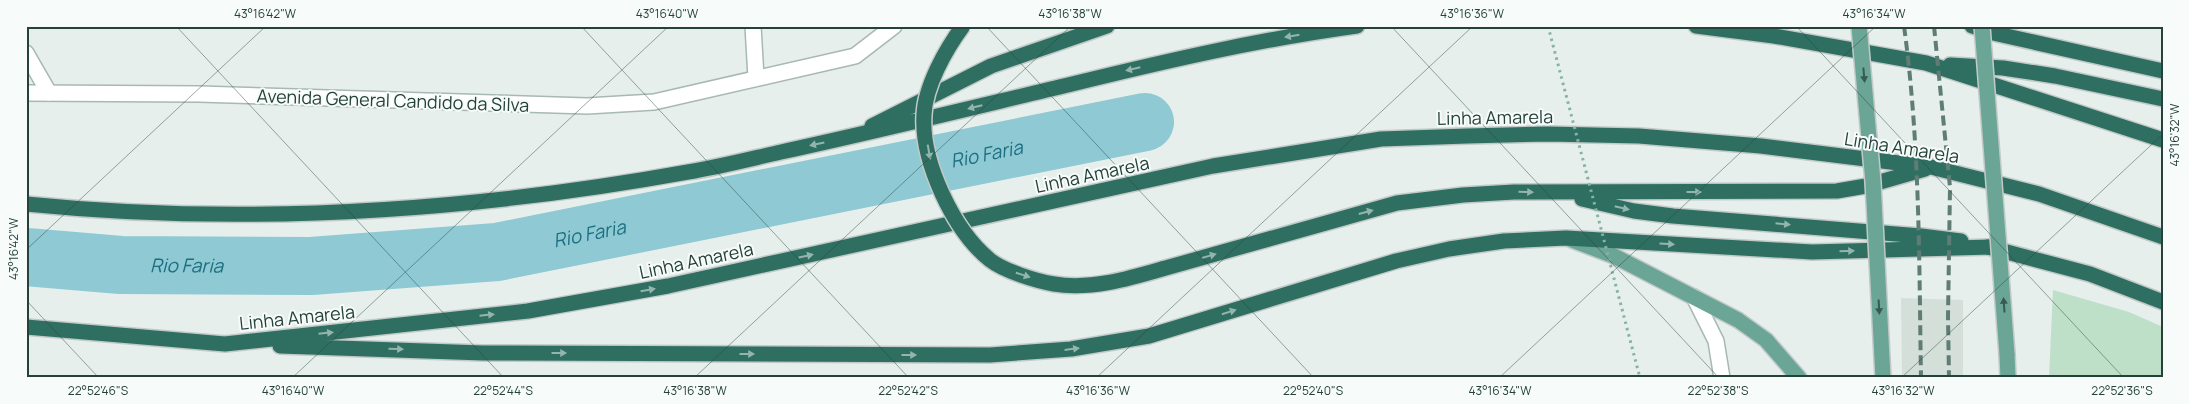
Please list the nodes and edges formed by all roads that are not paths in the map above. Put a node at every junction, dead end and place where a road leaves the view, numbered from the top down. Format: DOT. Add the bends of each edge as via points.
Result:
graph roads {
  1 [pos="753,26"];
  2 [pos="894,26"];
  3 [pos="963,26"];
  4 [pos="1107,26"];
  5 [pos="1357,26"];
  6 [pos="1696,26"];
  7 [pos="1859,26"];
  8 [pos="1972,26"];
  9 [pos="1982,26"];
  10 [pos="26,53"];
  11 [pos="1926,63"];
  12 [pos="2163,71"];
  13 [pos="756,78"];
  14 [pos="26,93"];
  15 [pos="49,93"];
  16 [pos="2163,99"];
  17 [pos="849,137"];
  18 [pos="2163,140"];
  19 [pos="1931,167"];
  20 [pos="1557,193"];
  21 [pos="26,204"];
  22 [pos="2163,237"];
  23 [pos="1566,238"];
  24 [pos="1991,247"];
  25 [pos="1694,297"];
  26 [pos="2163,302"];
  27 [pos="26,327"];
  28 [pos="225,344"];
  29 [pos="1722,378"];
  30 [pos="1799,378"];
  31 [pos="1882,378"];
  32 [pos="2008,378"];
  1 -- 13 [label="street"];
  2 -- 13 [label="street, Avenida General Candido da Silva" via="855,56"];
  3 -- 20 [label="highway, one-way, bridge" via="948,47 932,81 924,115 929,157 944,199 964,234 991,261 1017,274 1054,284 1126,280 1398,204 1463,195"];
  4 -- 17 [label="highway" via="991,66"];
  5 -- 17 [label="highway, one-way" via="1235,46"];
  6 -- 11 [label="highway" via="1774,36"];
  7 -- 31 [label="main road, one-way, bridge" via="1873,182"];
  8 -- 12 [label="highway"];
  32 -- 9 [label="main road, one-way, bridge"];
  10 -- 15 [label="street"];
  11 -- 16 [label="highway" via="2003,68"];
  11 -- 18 [label="highway"];
  13 -- 15 [label="street, Avenida General Candido da Silva" via="654,102 587,106 199,94"];
  14 -- 15 [label="street, Avenida General Candido da Silva"];
  17 -- 21 [label="highway, one-way" via="689,172 542,194 396,209 284,214 168,213"];
  20 -- 19 [label="highway, one-way" via="1837,191"];
  19 -- 22 [label="highway, Linha Amarela" via="2039,194"];
  28 -- 19 [label="highway, Linha Amarela, one-way" via="528,311 668,286 1213,166 1381,139 1539,134 1639,136 1761,146"];
  20 -- 24 [label="highway, one-way" via="1634,211 1921,236"];
  23 -- 24 [label="highway, one-way" via="1812,252"];
  23 -- 25 [label="main road" via="1614,256"];
  28 -- 23 [label="highway, one-way" via="503,353 990,355 1071,349 1150,336 1396,261 1449,249 1504,241"];
  24 -- 26 [label="highway" via="2090,274"];
  25 -- 29 [label="street" via="1716,340"];
  25 -- 30 [label="main road" via="1738,320 1766,340"];
  27 -- 28 [label="highway, Linha Amarela"];
}
